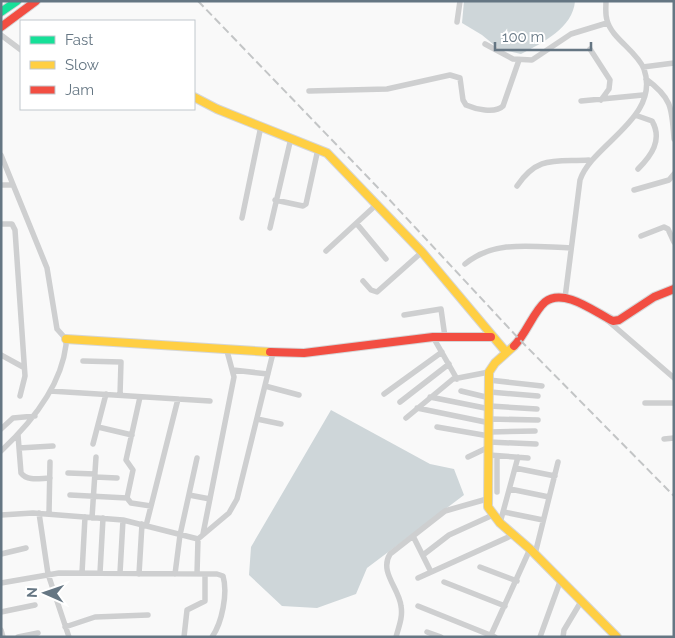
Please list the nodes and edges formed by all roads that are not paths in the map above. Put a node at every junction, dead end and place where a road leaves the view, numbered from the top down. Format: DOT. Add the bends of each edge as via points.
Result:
graph roads {
  1 [pos="17,1"];
  2 [pos="36,1"];
  3 [pos="460,1"];
  4 [pos="606,1"];
  5 [pos="1,12"];
  6 [pos="457,22"];
  7 [pos="607,23"];
  8 [pos="1,27"];
  9 [pos="1,35"];
  10 [pos="485,44"];
  11 [pos="20,49"];
  12 [pos="590,49"];
  13 [pos="519,60"];
  14 [pos="672,65"];
  15 [pos="643,66"];
  16 [pos="646,79"];
  17 [pos="310,91"];
  18 [pos="643,95"];
  19 [pos="195,98"];
  20 [pos="601,100"];
  21 [pos="581,102"];
  22 [pos="672,104"];
  23 [pos="635,115"];
  24 [pos="261,126"];
  25 [pos="674,136"];
  26 [pos="291,138"];
  27 [pos="318,149"];
  28 [pos="1,155"];
  29 [pos="590,160"];
  30 [pos="638,169"];
  31 [pos="674,174"];
  32 [pos="13,185"];
  33 [pos="1,186"];
  34 [pos="517,186"];
  35 [pos="634,190"];
  36 [pos="275,200"];
  37 [pos="376,205"];
  38 [pos="242,218"];
  39 [pos="1,224"];
  40 [pos="357,224"];
  41 [pos="270,228"];
  42 [pos="641,236"];
  43 [pos="674,242"];
  44 [pos="571,248"];
  45 [pos="326,251"];
  46 [pos="422,252"];
  47 [pos="386,259"];
  48 [pos="465,264"];
  49 [pos="363,281"];
  50 [pos="674,289"];
  51 [pos="565,298"];
  52 [pos="404,315"];
  53 [pos="607,320"];
  54 [pos="445,337"];
  55 [pos="492,337"];
  56 [pos="433,338"];
  57 [pos="66,339"];
  58 [pos="227,351"];
  59 [pos="442,352"];
  60 [pos="506,352"];
  61 [pos="273,353"];
  62 [pos="1,355"];
  63 [pos="83,361"];
  64 [pos="448,364"];
  65 [pos="23,367"];
  66 [pos="233,370"];
  67 [pos="268,374"];
  68 [pos="489,376"];
  69 [pos="457,378"];
  70 [pos="674,378"];
  71 [pos="265,386"];
  72 [pos="542,386"];
  73 [pos="50,391"];
  74 [pos="461,391"];
  75 [pos="106,394"];
  76 [pos="384,394"];
  77 [pos="120,395"];
  78 [pos="299,395"];
  79 [pos="20,396"];
  80 [pos="538,396"];
  81 [pos="140,397"];
  82 [pos="430,397"];
  83 [pos="178,399"];
  84 [pos="210,401"];
  85 [pos="490,401"];
  86 [pos="400,402"];
  87 [pos="645,403"];
  88 [pos="674,403"];
  89 [pos="417,408"];
  90 [pos="537,409"];
  91 [pos="35,416"];
  92 [pos="406,418"];
  93 [pos="257,419"];
  94 [pos="538,420"];
  95 [pos="490,421"];
  96 [pos="281,424"];
  97 [pos="98,427"];
  98 [pos="437,427"];
  99 [pos="1,430"];
  100 [pos="535,431"];
  101 [pos="18,435"];
  102 [pos="132,435"];
  103 [pos="674,438"];
  104 [pos="489,439"];
  105 [pos="664,439"];
  106 [pos="93,444"];
  107 [pos="536,444"];
  108 [pos="54,446"];
  109 [pos="19,448"];
  110 [pos="1,451"];
  111 [pos="493,456"];
  112 [pos="96,457"];
  113 [pos="468,457"];
  114 [pos="518,457"];
  115 [pos="197,458"];
  116 [pos="528,458"];
  117 [pos="50,462"];
  118 [pos="558,462"];
  119 [pos="515,468"];
  120 [pos="68,473"];
  121 [pos="95,476"];
  122 [pos="555,476"];
  123 [pos="50,478"];
  124 [pos="117,478"];
  125 [pos="510,489"];
  126 [pos="497,492"];
  127 [pos="70,495"];
  128 [pos="189,495"];
  129 [pos="93,496"];
  130 [pos="549,497"];
  131 [pos="127,498"];
  132 [pos="210,499"];
  133 [pos="487,499"];
  134 [pos="151,506"];
  135 [pos="504,512"];
  136 [pos="39,513"];
  137 [pos="49,514"];
  138 [pos="493,514"];
  139 [pos="1,515"];
  140 [pos="85,517"];
  141 [pos="92,518"];
  142 [pos="103,518"];
  143 [pos="123,520"];
  144 [pos="543,520"];
  145 [pos="500,523"];
  146 [pos="144,525"];
  147 [pos="180,534"];
  148 [pos="203,534"];
  149 [pos="413,536"];
  150 [pos="513,536"];
  151 [pos="198,539"];
  152 [pos="26,548"];
  153 [pos="533,552"];
  154 [pos="1,554"];
  155 [pos="423,555"];
  156 [pos="480,567"];
  157 [pos="432,572"];
  158 [pos="82,573"];
  159 [pos="48,574"];
  160 [pos="100,574"];
  161 [pos="120,574"];
  162 [pos="139,574"];
  163 [pos="174,574"];
  164 [pos="197,574"];
  165 [pos="205,574"];
  166 [pos="418,578"];
  167 [pos="561,579"];
  168 [pos="516,581"];
  169 [pos="444,582"];
  170 [pos="1,583"];
  171 [pos="582,600"];
  172 [pos="35,605"];
  173 [pos="418,606"];
  174 [pos="505,606"];
  175 [pos="1,612"];
  176 [pos="148,615"];
  177 [pos="65,627"];
  178 [pos="1,630"];
  179 [pos="427,632"];
  180 [pos="38,633"];
  181 [pos="493,636"];
  182 [pos="3,637"];
  183 [pos="18,637"];
  184 [pos="69,637"];
  185 [pos="184,637"];
  186 [pos="212,637"];
  187 [pos="396,637"];
  188 [pos="441,637"];
  189 [pos="540,637"];
  190 [pos="563,637"];
  191 [pos="618,637"];
  1 -- 5 [label="main road"];
  2 -- 8 [label="main road"];
  3 -- 6 [label="street"];
  4 -- 7 [label="street"];
  7 -- 13 [label="street" via="571,34 532,60"];
  7 -- 15 [label="street"];
  9 -- 11 [label="street"];
  10 -- 13 [label="street"];
  12 -- 20 [label="street" via="610,80 609,89"];
  13 -- 17 [label="street" via="503,106 494,111 466,105 460,78 450,75 388,89"];
  14 -- 15 [label="street"];
  15 -- 16 [label="street"];
  16 -- 18 [label="street"];
  16 -- 22 [label="street" via="659,88"];
  18 -- 20 [label="street"];
  18 -- 23 [label="street"];
  19 -- 24 [label="main road"];
  20 -- 21 [label="street"];
  22 -- 25 [label="street"];
  23 -- 29 [label="street" via="608,146"];
  23 -- 30 [label="street" via="652,121 656,128 656,144 651,156"];
  24 -- 26 [label="main road"];
  24 -- 38 [label="street"];
  26 -- 27 [label="main road"];
  26 -- 36 [label="street"];
  27 -- 36 [label="street" via="306,204"];
  27 -- 37 [label="main road" via="327,153"];
  28 -- 32 [label="street"];
  29 -- 34 [label="street" via="537,164"];
  29 -- 44 [label="street" via="580,180"];
  31 -- 35 [label="street" via="668,180"];
  32 -- 33 [label="street"];
  32 -- 57 [label="street" via="50,279 57,329"];
  36 -- 41 [label="street"];
  37 -- 40 [label="street"];
  37 -- 46 [label="main road"];
  39 -- 65 [label="street" via="12,224 15,230"];
  40 -- 45 [label="street"];
  40 -- 47 [label="street"];
  42 -- 43 [label="street" via="664,227"];
  44 -- 48 [label="street" via="504,247 484,251"];
  44 -- 51 [label="street"];
  46 -- 49 [label="street" via="377,292"];
  46 -- 55 [label="main road"];
  50 -- 53 [label="main road" via="654,297 619,320"];
  51 -- 53 [label="main road"];
  51 -- 60 [label="main road" via="557,297 545,302 520,340"];
  52 -- 54 [label="street" via="441,309"];
  53 -- 70 [label="street"];
  54 -- 55 [label="main road"];
  54 -- 56 [label="main road"];
  55 -- 60 [label="main road"];
  56 -- 59 [label="street"];
  56 -- 61 [label="main road" via="310,353"];
  57 -- 58 [label="main road"];
  57 -- 73 [label="street" via="66,350"];
  58 -- 61 [label="main road"];
  58 -- 66 [label="street"];
  59 -- 64 [label="street"];
  59 -- 76 [label="street"];
  60 -- 68 [label="main road"];
  61 -- 67 [label="street"];
  62 -- 65 [label="street"];
  63 -- 77 [label="street" via="120,362"];
  64 -- 69 [label="street"];
  64 -- 86 [label="street"];
  65 -- 79 [label="street" via="24,384"];
  66 -- 67 [label="street"];
  66 -- 132 [label="street"];
  67 -- 71 [label="street"];
  68 -- 69 [label="street"];
  68 -- 72 [label="street"];
  68 -- 85 [label="main road"];
  69 -- 82 [label="street"];
  71 -- 78 [label="street"];
  71 -- 93 [label="street"];
  73 -- 75 [label="street"];
  73 -- 91 [label="street"];
  74 -- 85 [label="street"];
  75 -- 77 [label="street"];
  75 -- 97 [label="street"];
  77 -- 81 [label="street"];
  80 -- 85 [label="street"];
  81 -- 83 [label="street"];
  81 -- 102 [label="street"];
  82 -- 85 [label="street"];
  82 -- 89 [label="street"];
  83 -- 84 [label="street"];
  83 -- 134 [label="street"];
  85 -- 90 [label="street"];
  85 -- 95 [label="main road"];
  87 -- 88 [label="street"];
  89 -- 92 [label="street"];
  89 -- 95 [label="street"];
  91 -- 99 [label="street" via="13,418"];
  91 -- 101 [label="street"];
  93 -- 96 [label="street"];
  93 -- 148 [label="street" via="237,499 229,513"];
  94 -- 95 [label="street"];
  95 -- 104 [label="main road"];
  97 -- 102 [label="street"];
  97 -- 106 [label="street"];
  98 -- 104 [label="street"];
  100 -- 104 [label="street"];
  101 -- 109 [label="street"];
  101 -- 110 [label="street"];
  102 -- 131 [label="street" via="126,460 134,470"];
  103 -- 105 [label="street"];
  104 -- 107 [label="street"];
  104 -- 111 [label="main road"];
  104 -- 113 [label="street"];
  108 -- 109 [label="street"];
  109 -- 123 [label="street" via="24,477"];
  111 -- 114 [label="street"];
  111 -- 126 [label="street"];
  111 -- 133 [label="main road"];
  112 -- 121 [label="street"];
  114 -- 116 [label="street"];
  114 -- 119 [label="street"];
  115 -- 128 [label="street"];
  117 -- 123 [label="street"];
  118 -- 122 [label="street"];
  119 -- 122 [label="street"];
  119 -- 125 [label="street"];
  120 -- 121 [label="street"];
  121 -- 124 [label="street"];
  121 -- 129 [label="street"];
  122 -- 130 [label="street"];
  123 -- 137 [label="street"];
  125 -- 130 [label="street"];
  125 -- 135 [label="street"];
  127 -- 129 [label="street"];
  128 -- 132 [label="street"];
  128 -- 147 [label="street"];
  129 -- 131 [label="street"];
  129 -- 141 [label="street"];
  130 -- 144 [label="street"];
  131 -- 134 [label="street" via="131,503"];
  132 -- 148 [label="street"];
  133 -- 138 [label="main road"];
  133 -- 149 [label="street" via="445,511"];
  134 -- 146 [label="street"];
  135 -- 144 [label="street"];
  135 -- 145 [label="street"];
  136 -- 137 [label="street"];
  136 -- 139 [label="street"];
  136 -- 159 [label="street"];
  137 -- 140 [label="street"];
  138 -- 145 [label="main road"];
  138 -- 155 [label="street" via="449,535"];
  140 -- 141 [label="street"];
  140 -- 158 [label="street"];
  141 -- 142 [label="street"];
  142 -- 143 [label="street"];
  142 -- 160 [label="street"];
  143 -- 146 [label="street"];
  143 -- 161 [label="street"];
  144 -- 153 [label="street"];
  145 -- 150 [label="main road"];
  146 -- 147 [label="street"];
  146 -- 162 [label="street"];
  147 -- 151 [label="street"];
  147 -- 163 [label="street"];
  148 -- 151 [label="street"];
  149 -- 155 [label="street"];
  149 -- 187 [label="street" via="390,554 386,562 401,603 402,614"];
  150 -- 153 [label="main road"];
  150 -- 157 [label="street"];
  151 -- 164 [label="street"];
  152 -- 154 [label="street"];
  153 -- 167 [label="main road"];
  153 -- 168 [label="street"];
  155 -- 157 [label="street"];
  156 -- 168 [label="street"];
  157 -- 166 [label="street"];
  158 -- 159 [label="street"];
  158 -- 160 [label="street"];
  159 -- 170 [label="street"];
  159 -- 177 [label="street"];
  160 -- 161 [label="street"];
  161 -- 162 [label="street"];
  162 -- 163 [label="street"];
  163 -- 164 [label="street"];
  164 -- 165 [label="street"];
  165 -- 185 [label="street" via="205,601 187,610"];
  165 -- 186 [label="street" via="222,576 224,582 221,613"];
  167 -- 171 [label="main road"];
  167 -- 189 [label="street"];
  168 -- 174 [label="street"];
  169 -- 174 [label="street"];
  171 -- 190 [label="street"];
  171 -- 191 [label="main road"];
  172 -- 175 [label="street"];
  173 -- 181 [label="street"];
  174 -- 181 [label="street"];
  176 -- 177 [label="street" via="95,617"];
  177 -- 184 [label="street"];
  178 -- 182 [label="street"];
  179 -- 188 [label="street"];
  180 -- 183 [label="street"];
}
